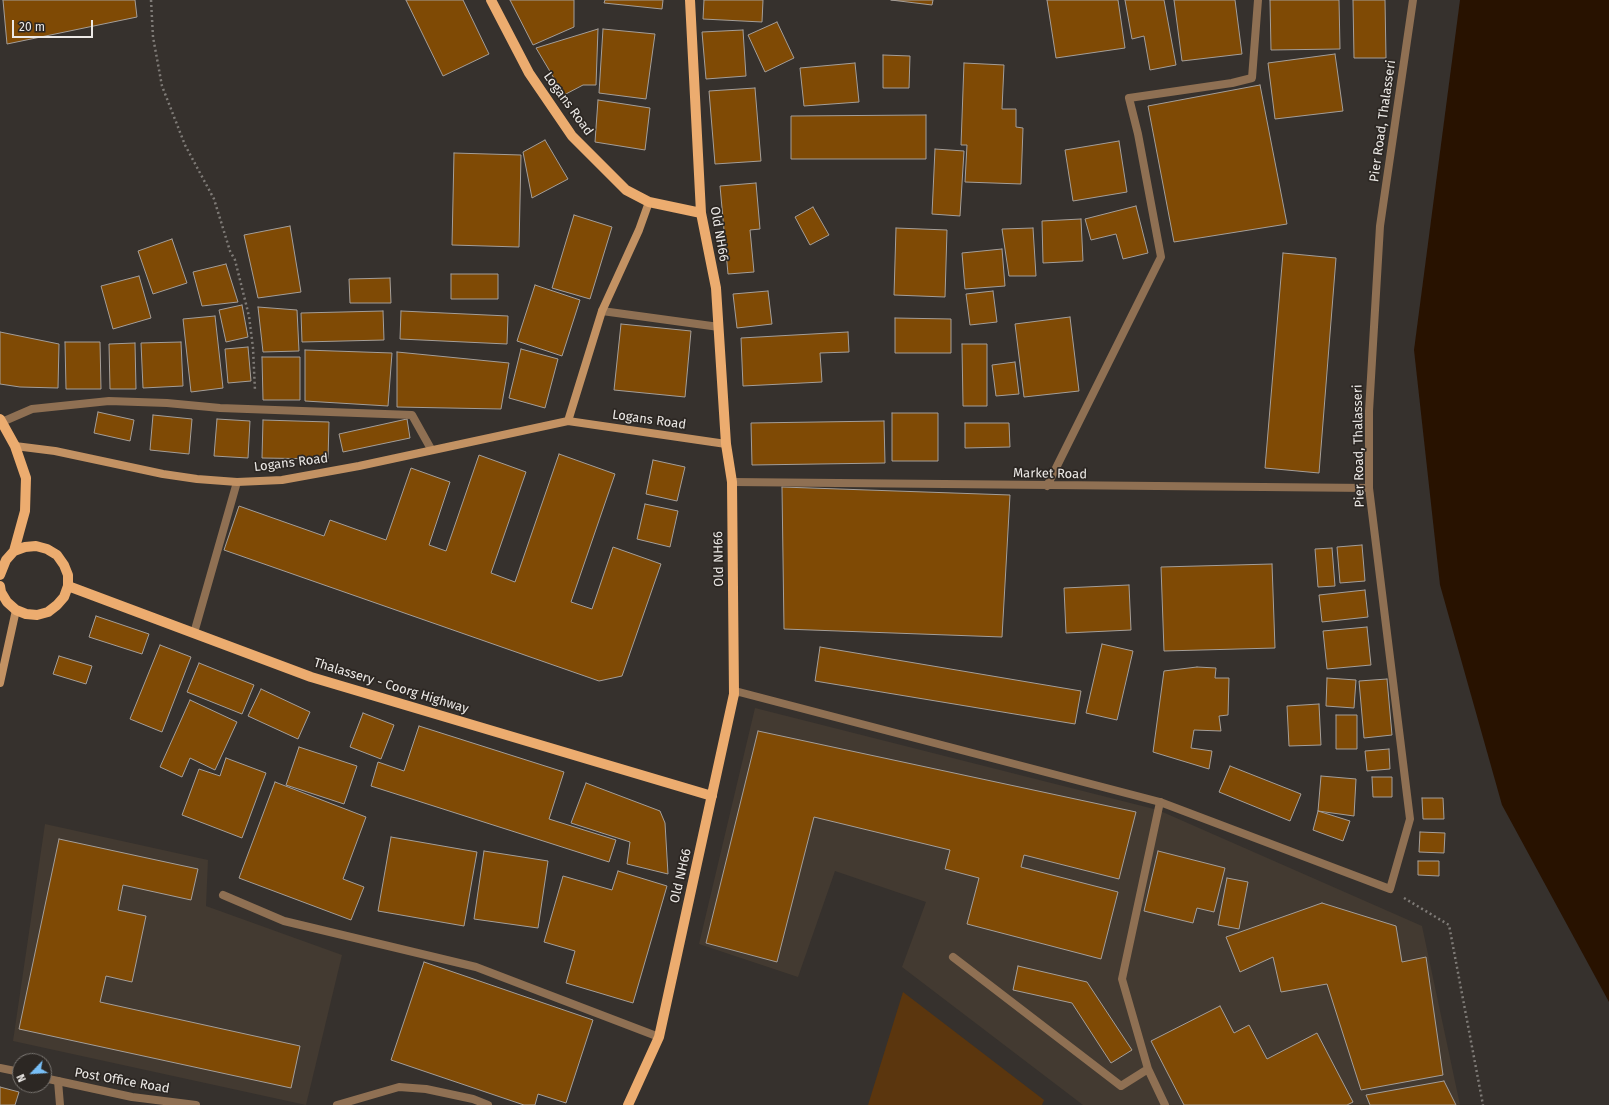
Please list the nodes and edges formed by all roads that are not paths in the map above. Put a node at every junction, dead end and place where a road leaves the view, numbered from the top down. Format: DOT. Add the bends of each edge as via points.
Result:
graph roads {
  1 [pos="491,0"];
  2 [pos="690,0"];
  3 [pos="1258,0"];
  4 [pos="1413,0"];
  5 [pos="649,202"];
  6 [pos="701,213"];
  7 [pos="602,311"];
  8 [pos="719,327"];
  9 [pos="1,420"];
  10 [pos="568,421"];
  11 [pos="726,444"];
  12 [pos="15,446"];
  13 [pos="431,449"];
  14 [pos="237,482"];
  15 [pos="732,482"];
  16 [pos="1047,486"];
  17 [pos="1369,488"];
  18 [pos="14,551"];
  19 [pos="0,575"];
  20 [pos="0,586"];
  21 [pos="68,586"];
  22 [pos="16,610"];
  23 [pos="194,633"];
  24 [pos="0,683"];
  25 [pos="734,694"];
  26 [pos="712,796"];
  27 [pos="1160,802"];
  28 [pos="223,895"];
  29 [pos="953,957"];
  30 [pos="659,1037"];
  31 [pos="0,1068"];
  32 [pos="12,1070"];
  33 [pos="1148,1070"];
  34 [pos="52,1080"];
  35 [pos="58,1081"];
  36 [pos="148,1102"];
  37 [pos="60,1105"];
  38 [pos="196,1105"];
  39 [pos="337,1105"];
  40 [pos="488,1105"];
  41 [pos="628,1105"];
  42 [pos="1165,1105"];
  1 -- 5 [label="main road, Logans Road" via="529,73 572,136 626,190"];
  2 -- 6 [label="main road, Old NH66"];
  3 -- 16 [label="street" via="1252,78 1129,98 1160,257"];
  4 -- 17 [label="street, Pier Road, Thalasseri" via="1380,226 1369,411"];
  5 -- 6 [label="main road, Logans Road"];
  5 -- 7 [label="street"];
  6 -- 8 [label="main road, Old NH66" via="716,288"];
  7 -- 8 [label="street"];
  7 -- 10 [label="street"];
  8 -- 11 [label="main road, Old NH66"];
  9 -- 12 [label="main road"];
  9 -- 13 [label="street" via="32,409 109,401 259,410 412,415"];
  10 -- 11 [label="street, Logans Road"];
  10 -- 13 [label="street, Logans Road"];
  11 -- 15 [label="main road, Old NH66"];
  12 -- 14 [label="street, Logans Road" via="54,451 163,474"];
  12 -- 18 [label="main road" via="26,478 25,511"];
  13 -- 14 [label="street, Logans Road" via="282,480"];
  14 -- 23 [label="street"];
  15 -- 16 [label="street, Market Road"];
  15 -- 25 [label="main road, Old NH66"];
  16 -- 17 [label="street, Market Road"];
  17 -- 27 [label="street, Pier Road, Thalasseri" via="1410,818 1390,889"];
  18 -- 19 [label="main road" via="6,560"];
  18 -- 21 [label="main road" via="31,546 48,549 57,555 64,565 68,575"];
  20 -- 22 [label="main road" via="7,602"];
  21 -- 22 [label="main road" via="64,597 48,612 26,614"];
  21 -- 23 [label="main road, Thalassery - Coorg Highway"];
  22 -- 24 [label="street"];
  23 -- 26 [label="main road, Thalassery - Coorg Highway" via="311,677"];
  25 -- 26 [label="main road, Old NH66"];
  25 -- 27 [label="street" via="739,692"];
  26 -- 30 [label="main road, Old NH66"];
  27 -- 33 [label="street" via="1122,979"];
  28 -- 30 [label="street" via="284,921 476,967"];
  29 -- 33 [label="street" via="1121,1086"];
  30 -- 41 [label="main road, Old NH66"];
  31 -- 32 [label="street"];
  33 -- 42 [label="street"];
  34 -- 35 [label="street, Post Office Road"];
  35 -- 36 [label="street, Post Office Road"];
  35 -- 37 [label="street"];
  36 -- 38 [label="street, Post Office Road"];
  39 -- 40 [label="street" via="399,1087 426,1089 473,1099"];
}
